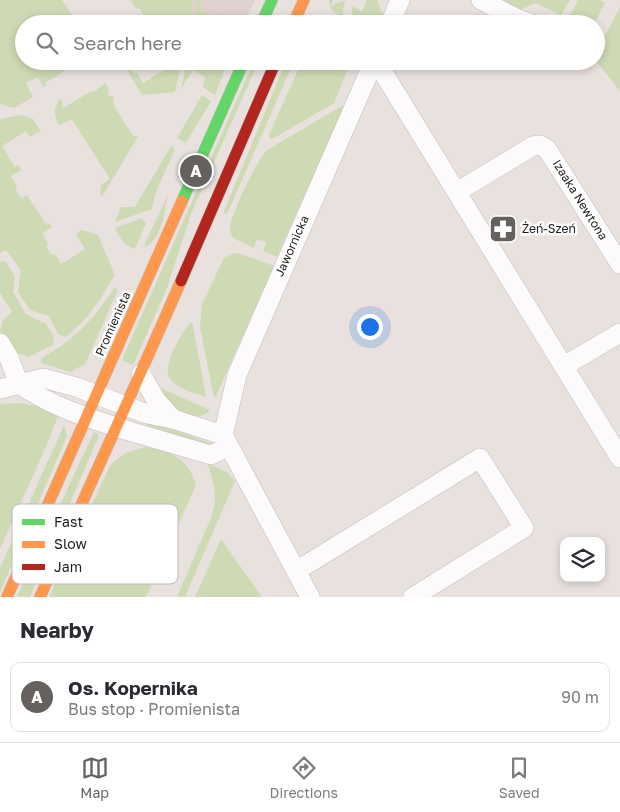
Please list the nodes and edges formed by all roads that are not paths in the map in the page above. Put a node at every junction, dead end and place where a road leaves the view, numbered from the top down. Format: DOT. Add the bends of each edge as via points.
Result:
graph roads {
  1 [pos="272,0"];
  2 [pos="304,0"];
  3 [pos="400,0"];
  4 [pos="481,0"];
  5 [pos="265,15"];
  6 [pos="297,15"];
  7 [pos="394,15"];
  8 [pos="513,15"];
  9 [pos="240,70"];
  10 [pos="272,70"];
  11 [pos="371,70"];
  12 [pos="381,70"];
  13 [pos="457,192"];
  14 [pos="620,264"];
  15 [pos="620,332"];
  16 [pos="0,343"];
  17 [pos="564,366"];
  18 [pos="141,374"];
  19 [pos="19,384"];
  20 [pos="0,390"];
  21 [pos="96,395"];
  22 [pos="125,405"];
  23 [pos="87,417"];
  24 [pos="173,419"];
  25 [pos="116,426"];
  26 [pos="226,441"];
  27 [pos="620,458"];
  28 [pos="48,504"];
  29 [pos="81,504"];
  30 [pos="296,571"];
  31 [pos="13,584"];
  32 [pos="46,584"];
  33 [pos="7,597"];
  34 [pos="40,597"];
  35 [pos="310,597"];
  36 [pos="413,597"];
  1 -- 5 [label="street"];
  2 -- 6 [label="street"];
  3 -- 7 [label="street"];
  4 -- 8 [label="street"];
  9 -- 21 [label="street, Promienista"];
  10 -- 18 [label="street"];
  11 -- 26 [label="street, Jawornicka" via="237,375"];
  12 -- 13 [label="street"];
  13 -- 14 [label="street, Izaaka Newtona" via="533,146 540,145 547,149"];
  13 -- 17 [label="street"];
  15 -- 17 [label="street"];
  16 -- 19 [label="street"];
  17 -- 27 [label="street"];
  18 -- 22 [label="street"];
  18 -- 24 [label="street" via="162,408"];
  19 -- 20 [label="street"];
  19 -- 21 [label="street" via="43,378"];
  19 -- 23 [label="street" via="35,395"];
  21 -- 22 [label="street"];
  21 -- 23 [label="street, Promienista"];
  22 -- 24 [label="street"];
  22 -- 25 [label="street"];
  23 -- 25 [label="street"];
  23 -- 28 [label="street, Promienista"];
  24 -- 26 [label="street"];
  25 -- 26 [label="street" via="211,455"];
  25 -- 29 [label="street"];
  26 -- 30 [label="street"];
  30 -- 35 [label="street"];
  30 -- 36 [label="street" via="480,458 524,528"];
  31 -- 33 [label="street, Promienista"];
  32 -- 34 [label="street"];
}
